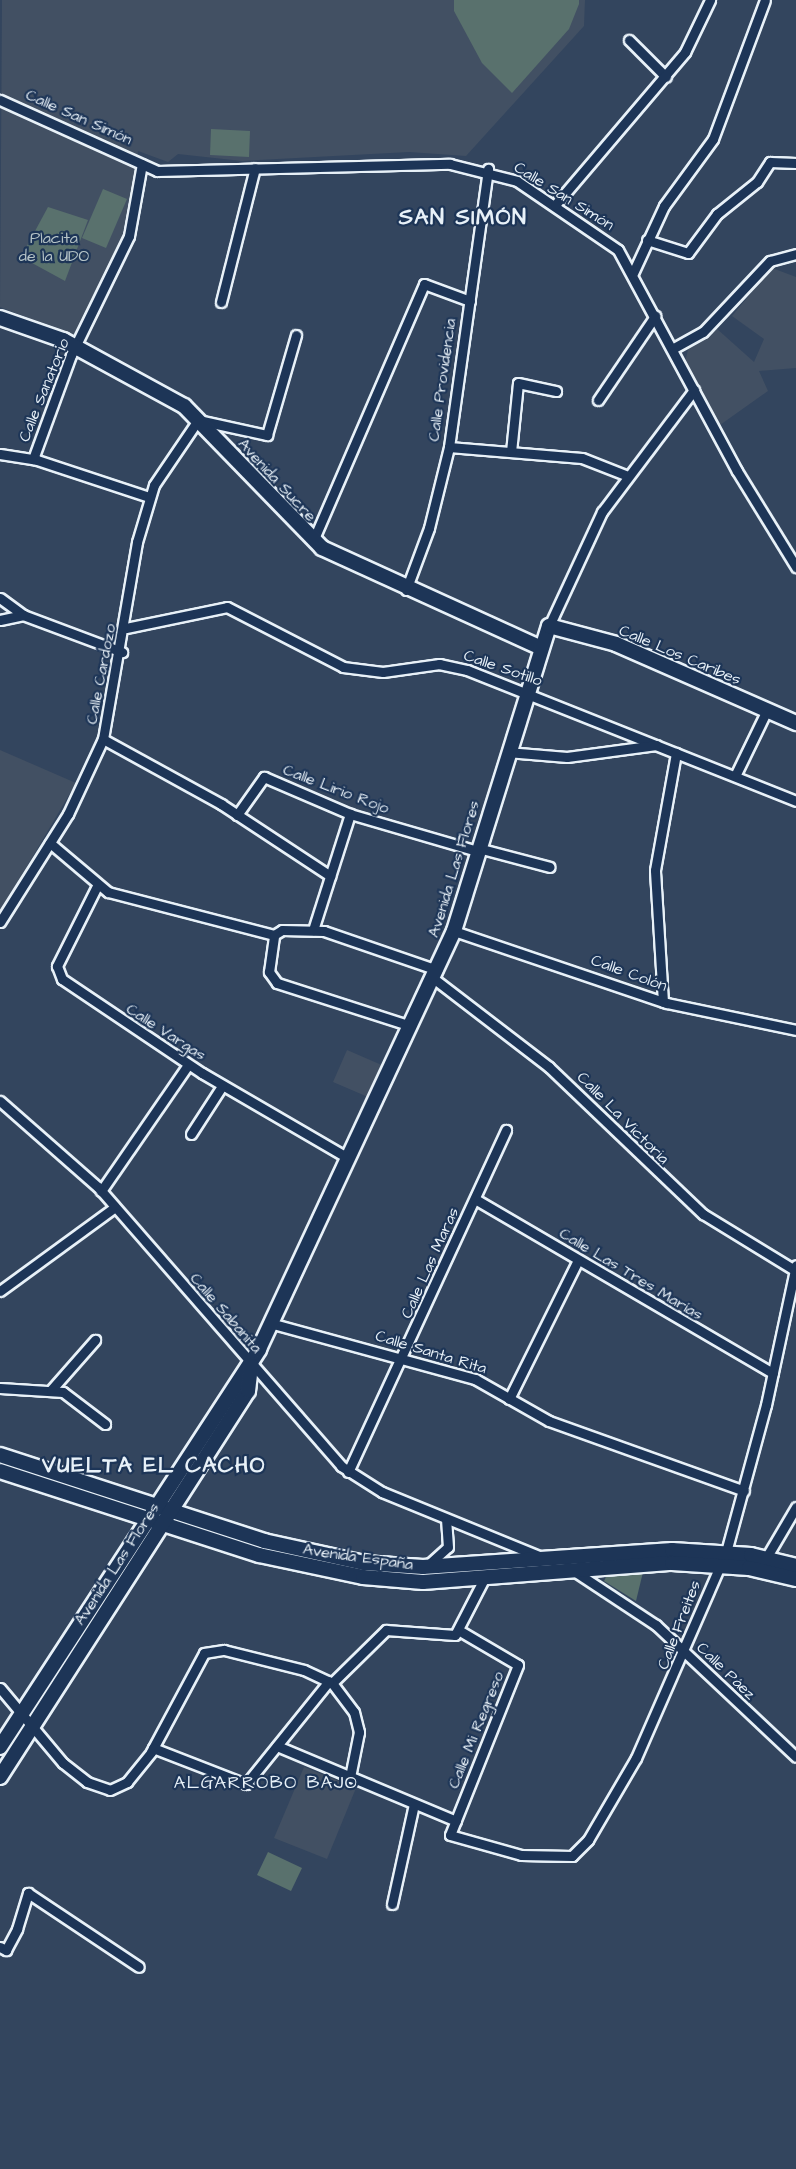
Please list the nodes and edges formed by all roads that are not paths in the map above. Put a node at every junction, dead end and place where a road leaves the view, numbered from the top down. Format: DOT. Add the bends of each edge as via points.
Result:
graph roads {
  1 [pos="711,0"];
  2 [pos="765,0"];
  3 [pos="629,40"];
  4 [pos="666,77"];
  5 [pos="0,100"];
  6 [pos="796,162"];
  7 [pos="142,164"];
  8 [pos="255,168"];
  9 [pos="488,169"];
  10 [pos="555,205"];
  11 [pos="647,240"];
  12 [pos="796,254"];
  13 [pos="633,273"];
  14 [pos="470,301"];
  15 [pos="221,302"];
  16 [pos="655,316"];
  17 [pos="0,318"];
  18 [pos="296,334"];
  19 [pos="76,347"];
  20 [pos="672,349"];
  21 [pos="694,390"];
  22 [pos="556,391"];
  23 [pos="598,400"];
  24 [pos="198,420"];
  25 [pos="448,447"];
  26 [pos="511,452"];
  27 [pos="0,454"];
  28 [pos="33,459"];
  29 [pos="628,476"];
  30 [pos="149,497"];
  31 [pos="313,541"];
  32 [pos="796,567"];
  33 [pos="406,590"];
  34 [pos="0,598"];
  35 [pos="23,615"];
  36 [pos="0,620"];
  37 [pos="549,626"];
  38 [pos="126,628"];
  39 [pos="541,648"];
  40 [pos="122,652"];
  41 [pos="526,690"];
  42 [pos="767,710"];
  43 [pos="796,723"];
  44 [pos="103,739"];
  45 [pos="656,745"];
  46 [pos="507,753"];
  47 [pos="676,753"];
  48 [pos="735,776"];
  49 [pos="796,801"];
  50 [pos="350,814"];
  51 [pos="237,815"];
  52 [pos="50,843"];
  53 [pos="477,850"];
  54 [pos="550,867"];
  55 [pos="330,876"];
  56 [pos="98,884"];
  57 [pos="0,922"];
  58 [pos="313,930"];
  59 [pos="454,931"];
  60 [pos="274,935"];
  61 [pos="435,974"];
  62 [pos="663,1002"];
  63 [pos="411,1026"];
  64 [pos="796,1030"];
  65 [pos="188,1065"];
  66 [pos="222,1086"];
  67 [pos="0,1101"];
  68 [pos="506,1130"];
  69 [pos="191,1134"];
  70 [pos="348,1158"];
  71 [pos="101,1191"];
  72 [pos="475,1200"];
  73 [pos="115,1207"];
  74 [pos="578,1260"];
  75 [pos="796,1268"];
  76 [pos="0,1291"];
  77 [pos="270,1323"];
  78 [pos="95,1340"];
  79 [pos="404,1357"];
  80 [pos="251,1365"];
  81 [pos="773,1373"];
  82 [pos="0,1388"];
  83 [pos="51,1390"];
  84 [pos="509,1399"];
  85 [pos="105,1424"];
  86 [pos="0,1455"];
  87 [pos="0,1471"];
  88 [pos="348,1472"];
  89 [pos="744,1491"];
  90 [pos="156,1506"];
  91 [pos="796,1507"];
  92 [pos="171,1511"];
  93 [pos="148,1519"];
  94 [pos="446,1520"];
  95 [pos="162,1524"];
  96 [pos="726,1552"];
  97 [pos="548,1558"];
  98 [pos="766,1558"];
  99 [pos="718,1565"];
  100 [pos="796,1566"];
  101 [pos="423,1567"];
  102 [pos="572,1570"];
  103 [pos="485,1577"];
  104 [pos="796,1580"];
  105 [pos="460,1631"];
  106 [pos="686,1653"];
  107 [pos="330,1682"];
  108 [pos="0,1688"];
  109 [pos="23,1711"];
  110 [pos="32,1724"];
  111 [pos="277,1746"];
  112 [pos="0,1747"];
  113 [pos="153,1748"];
  114 [pos="796,1757"];
  115 [pos="0,1777"];
  116 [pos="350,1777"];
  117 [pos="414,1804"];
  118 [pos="456,1821"];
  119 [pos="450,1835"];
  120 [pos="392,1904"];
  121 [pos="0,1947"];
  122 [pos="139,1967"];
  1 -- 4 [label="street" via="685,52"];
  2 -- 11 [label="street" via="713,139 664,206"];
  3 -- 4 [label="street"];
  4 -- 10 [label="street"];
  5 -- 7 [label="street, Calle San Simón"];
  6 -- 11 [label="street" via="770,162 757,182 717,214 688,254"];
  7 -- 8 [label="street, Calle San Simón" via="164,171"];
  7 -- 19 [label="street, Calle Sanatorio" via="129,236"];
  8 -- 9 [label="street, Calle San Simón" via="414,163"];
  8 -- 15 [label="street" via="240,245"];
  9 -- 10 [label="street, Calle San Simón"];
  9 -- 14 [label="street, Calle Providencia"];
  10 -- 13 [label="street, Calle San Simón" via="609,241"];
  11 -- 13 [label="street"];
  12 -- 20 [label="street" via="770,261 703,332"];
  13 -- 16 [label="street, Calle San Simón"];
  14 -- 25 [label="street, Calle Providencia" via="458,353"];
  14 -- 31 [label="street" via="424,284"];
  16 -- 20 [label="street, Calle San Simón"];
  16 -- 23 [label="street"];
  17 -- 19 [label="street, Avenida Sucre"];
  18 -- 24 [label="street" via="267,435"];
  19 -- 24 [label="street, Avenida Sucre" via="176,400"];
  19 -- 28 [label="street, Calle Sanatorio"];
  20 -- 21 [label="street, Calle San Simón"];
  21 -- 29 [label="street, Avenida Las Flores"];
  21 -- 32 [label="street, Calle San Simón"];
  22 -- 26 [label="street" via="518,383"];
  24 -- 30 [label="street, Calle Cardozo"];
  24 -- 31 [label="street, Avenida Sucre"];
  25 -- 26 [label="street"];
  25 -- 33 [label="street, Calle Providencia" via="429,528"];
  26 -- 29 [label="street" via="596,461"];
  27 -- 28 [label="street"];
  28 -- 30 [label="street"];
  29 -- 37 [label="street, Avenida Las Flores" via="577,557"];
  30 -- 38 [label="street, Calle Cardozo"];
  31 -- 33 [label="street, Avenida Sucre"];
  33 -- 39 [label="street, Avenida Sucre"];
  34 -- 35 [label="street"];
  35 -- 36 [label="street"];
  35 -- 40 [label="street"];
  37 -- 39 [label="street, Avenida Las Flores"];
  37 -- 42 [label="street, Calle Los Caribes" via="616,644"];
  38 -- 40 [label="street, Calle Cardozo"];
  38 -- 41 [label="street, Calle Sotillo" via="227,607 343,667 383,672 439,664"];
  39 -- 41 [label="street, Avenida Las Flores"];
  40 -- 44 [label="street, Calle Cardozo"];
  41 -- 45 [label="street, Calle Sotillo"];
  41 -- 46 [label="street, Avenida Las Flores"];
  42 -- 43 [label="street, Calle Los Caribes"];
  42 -- 48 [label="street"];
  44 -- 51 [label="street"];
  44 -- 52 [label="street, Calle Cardozo"];
  45 -- 46 [label="street" via="567,757"];
  45 -- 47 [label="street, Calle Sotillo"];
  46 -- 53 [label="street, Avenida Las Flores"];
  47 -- 48 [label="street, Calle Sotillo"];
  47 -- 62 [label="street" via="655,870"];
  48 -- 49 [label="street, Calle Sotillo"];
  50 -- 51 [label="street, Calle Lirio Rojo" via="264,777"];
  50 -- 53 [label="street, Calle Lirio Rojo"];
  50 -- 55 [label="street"];
  51 -- 55 [label="street"];
  52 -- 56 [label="street"];
  52 -- 57 [label="street, Calle Cardozo"];
  53 -- 54 [label="street, Calle Lirio Rojo"];
  53 -- 59 [label="street, Avenida Las Flores"];
  55 -- 58 [label="street"];
  56 -- 60 [label="street" via="114,894"];
  56 -- 65 [label="street, Calle Vargas" via="59,960 58,974"];
  58 -- 60 [label="street"];
  58 -- 61 [label="street, Calle La Victoria"];
  59 -- 61 [label="street, Avenida Las Flores"];
  59 -- 62 [label="street, Calle Colón"];
  60 -- 63 [label="street" via="269,972 277,983"];
  61 -- 63 [label="street, Avenida Las Flores"];
  61 -- 75 [label="street, Calle La Victoria" via="549,1067 703,1214"];
  62 -- 64 [label="street, Calle Colón"];
  63 -- 70 [label="street, Avenida Las Flores"];
  65 -- 66 [label="street, Calle Vargas"];
  65 -- 71 [label="street"];
  66 -- 69 [label="street"];
  66 -- 70 [label="street, Calle Vargas"];
  67 -- 71 [label="street, Calle Sabanita"];
  68 -- 72 [label="street, Calle Las Maras"];
  70 -- 77 [label="street, Avenida Las Flores"];
  71 -- 73 [label="street, Calle Sabanita"];
  72 -- 74 [label="street, Calle Las Tres Marías"];
  72 -- 79 [label="street, Calle Las Maras"];
  73 -- 76 [label="street"];
  73 -- 80 [label="street, Calle Sabanita"];
  74 -- 81 [label="street, Calle Las Tres Marías"];
  74 -- 84 [label="street"];
  75 -- 81 [label="street, Calle Freites"];
  77 -- 79 [label="street, Calle Santa Rita"];
  77 -- 80 [label="street, Avenida Las Flores"];
  78 -- 83 [label="street"];
  79 -- 84 [label="street, Calle Santa Rita" via="475,1379"];
  79 -- 88 [label="street, Calle Las Maras"];
  80 -- 88 [label="street, Calle Sabanita"];
  80 -- 90 [label="street, Avenida Las Flores"];
  80 -- 92 [label="street, Avenida Las Flores" via="248,1391"];
  81 -- 89 [label="street, Calle Freites"];
  82 -- 83 [label="street"];
  83 -- 85 [label="street" via="67,1395"];
  84 -- 89 [label="street, Calle Santa Rita" via="549,1421"];
  86 -- 90 [label="street, Avenida España"];
  87 -- 93 [label="street, Avenida España"];
  88 -- 94 [label="street, Calle Sabanita"];
  89 -- 96 [label="street, Calle Freites"];
  90 -- 92 [label="street, Avenida España"];
  90 -- 93 [label="street, Avenida Las Flores"];
  91 -- 98 [label="street"];
  92 -- 95 [label="street, Avenida Las Flores"];
  92 -- 101 [label="street, Avenida España" via="313,1554"];
  93 -- 95 [label="street, Avenida España"];
  93 -- 109 [label="street, Avenida Las Flores"];
  94 -- 97 [label="street, Calle Sabanita"];
  94 -- 101 [label="street" via="448,1547"];
  95 -- 103 [label="street, Avenida España" via="333,1573 406,1581"];
  95 -- 110 [label="street, Avenida Las Flores"];
  96 -- 97 [label="street, Avenida España" via="651,1550"];
  96 -- 98 [label="street, Avenida España"];
  96 -- 99 [label="street, Calle Freites"];
  97 -- 101 [label="street, Avenida España"];
  98 -- 100 [label="street, Avenida España"];
  99 -- 102 [label="street, Avenida España"];
  99 -- 104 [label="street, Avenida España"];
  99 -- 106 [label="street, Calle Freites"];
  102 -- 103 [label="street, Avenida España"];
  102 -- 106 [label="street, Calle Páez" via="642,1614"];
  103 -- 105 [label="street"];
  105 -- 107 [label="street" via="450,1636 386,1630"];
  105 -- 118 [label="street, Calle Mi Regreso" via="518,1665"];
  106 -- 114 [label="street, Calle Páez"];
  106 -- 119 [label="street, Calle Freites" via="627,1777 578,1851 564,1858 521,1855"];
  107 -- 111 [label="street"];
  107 -- 113 [label="street" via="209,1650 192,1668"];
  107 -- 116 [label="street" via="358,1720"];
  108 -- 109 [label="street"];
  109 -- 110 [label="street"];
  109 -- 112 [label="street, Avenida Las Flores"];
  110 -- 113 [label="street" via="63,1763 104,1790 127,1782"];
  110 -- 115 [label="street, Avenida Las Flores"];
  111 -- 113 [label="street" via="242,1785"];
  111 -- 116 [label="street"];
  116 -- 117 [label="street"];
  117 -- 118 [label="street"];
  117 -- 120 [label="street"];
  118 -- 119 [label="street, Calle Mi Regreso"];
  121 -- 122 [label="street" via="6,1950 17,1929 28,1893"];
}
